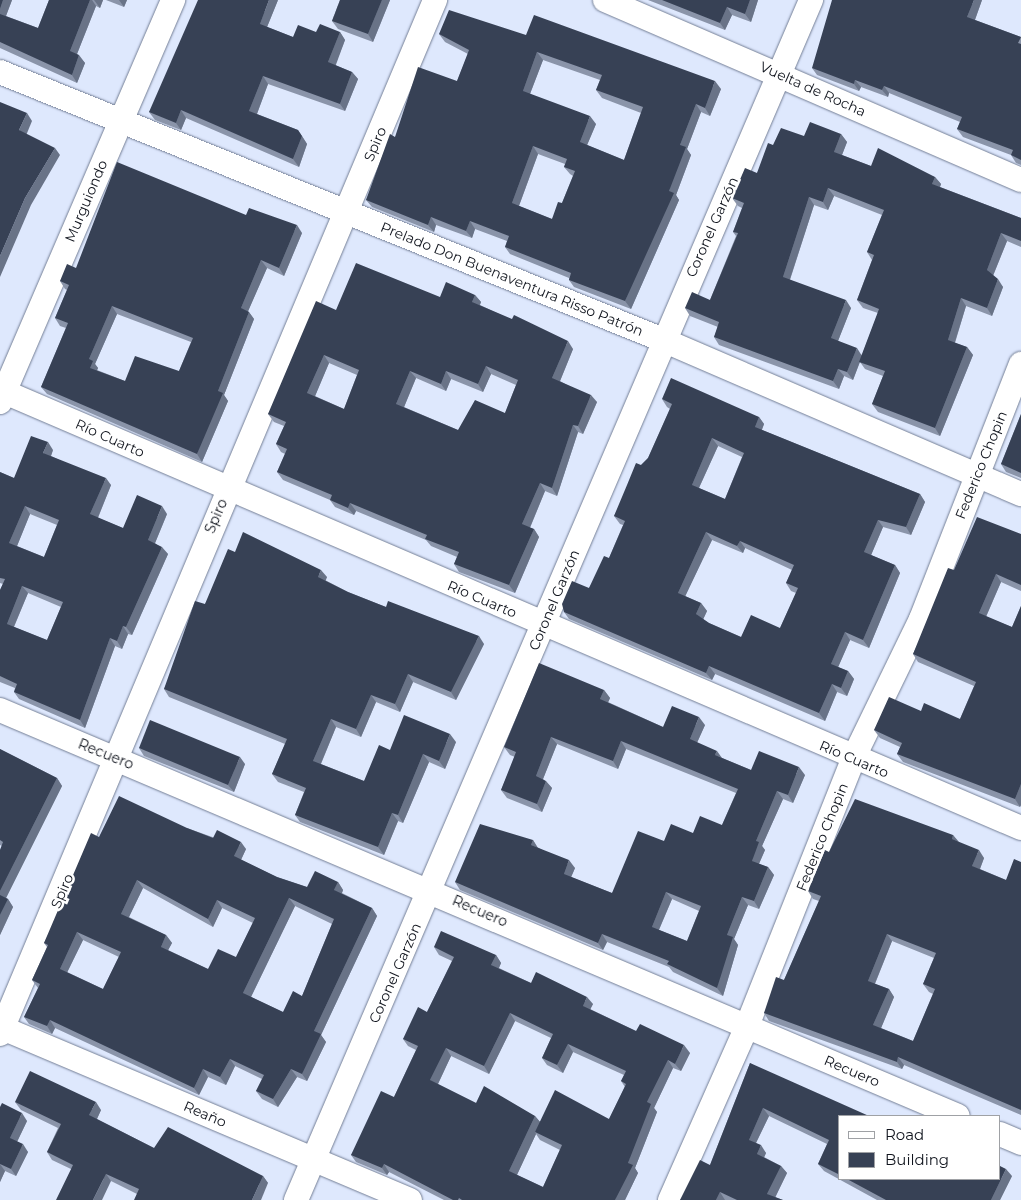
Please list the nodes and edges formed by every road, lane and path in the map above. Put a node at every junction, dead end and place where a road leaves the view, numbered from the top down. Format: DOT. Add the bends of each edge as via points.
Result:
graph roads {
  1 [pos="173,0"];
  2 [pos="435,0"];
  3 [pos="604,0"];
  4 [pos="811,0"];
  5 [pos="0,72"];
  6 [pos="779,73"];
  7 [pos="120,122"];
  8 [pos="1021,180"];
  9 [pos="346,212"];
  10 [pos="663,340"];
  11 [pos="1021,364"];
  12 [pos="2,394"];
  13 [pos="977,474"];
  14 [pos="227,490"];
  15 [pos="1021,494"];
  16 [pos="544,625"];
  17 [pos="0,710"];
  18 [pos="116,758"];
  19 [pos="853,759"];
  20 [pos="1021,828"];
  21 [pos="431,890"];
  22 [pos="747,1026"];
  23 [pos="1,1030"];
  24 [pos="956,1115"];
  25 [pos="1001,1134"];
  26 [pos="1021,1143"];
  27 [pos="314,1160"];
  28 [pos="296,1200"];
  29 [pos="410,1200"];
  30 [pos="670,1200"];
  1 -- 7 [label="street, Murguiondo"];
  2 -- 9 [label="street, Spiro"];
  3 -- 6 [label="street, Vuelta de Rocha"];
  4 -- 6 [label="street, Coronel Garzón"];
  5 -- 7 [label="street, Prelado Don Buenaventura Risso Patrón"];
  6 -- 8 [label="street, Vuelta de Rocha"];
  6 -- 10 [label="street, Coronel Garzón"];
  7 -- 9 [label="street, Prelado Don Buenaventura Risso Patrón"];
  7 -- 12 [label="street, Murguiondo"];
  9 -- 10 [label="street, Prelado Don Buenaventura Risso Patrón"];
  9 -- 14 [label="street, Spiro"];
  10 -- 13 [label="street, Prelado Don Buenaventura Risso Patrón"];
  10 -- 16 [label="street, Coronel Garzón"];
  11 -- 13 [label="street, Federico Chopin"];
  12 -- 14 [label="street, Río Cuarto"];
  13 -- 15 [label="street, Prelado Don Buenaventura Risso Patrón"];
  13 -- 19 [label="street, Federico Chopin" via="921,619"];
  14 -- 16 [label="street, Río Cuarto"];
  14 -- 18 [label="street, Spiro"];
  16 -- 19 [label="street, Río Cuarto"];
  16 -- 21 [label="street, Coronel Garzón"];
  17 -- 18 [label="street, Recuero"];
  18 -- 21 [label="street, Recuero"];
  18 -- 23 [label="street, Spiro"];
  19 -- 20 [label="street, Río Cuarto"];
  19 -- 22 [label="street, Federico Chopin"];
  21 -- 22 [label="street, Recuero"];
  21 -- 27 [label="street, Coronel Garzón"];
  22 -- 24 [label="street, Recuero"];
  22 -- 30 [label="street, Federico Chopin"];
  23 -- 27 [label="street, Reaño"];
  25 -- 26 [label="street"];
  27 -- 28 [label="street, Coronel Garzón"];
  27 -- 29 [label="street, Reaño"];
}
